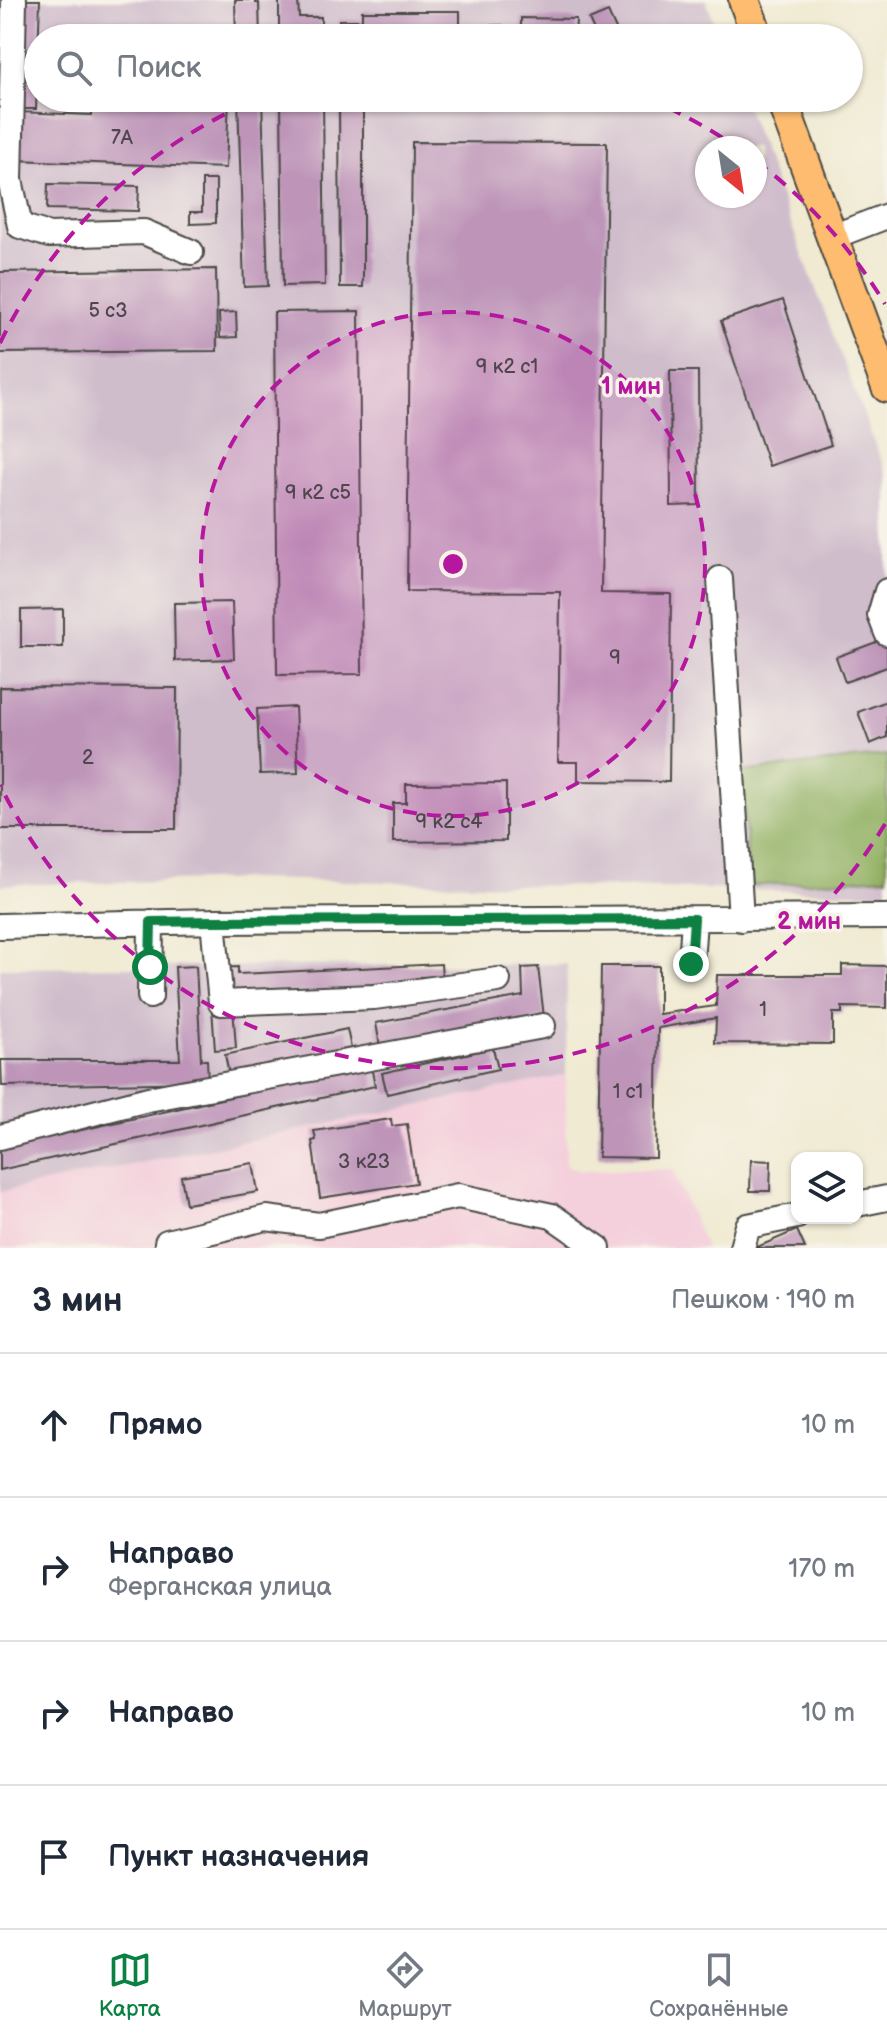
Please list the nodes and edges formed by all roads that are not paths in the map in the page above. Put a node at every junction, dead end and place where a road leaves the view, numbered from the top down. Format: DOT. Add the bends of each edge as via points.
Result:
graph roads {
  1 [pos="14,0"];
  2 [pos="744,0"];
  3 [pos="753,24"];
  4 [pos="786,112"];
  5 [pos="887,216"];
  6 [pos="832,237"];
  7 [pos="191,252"];
  8 [pos="887,387"];
  9 [pos="720,579"];
  10 [pos="887,591"];
  11 [pos="887,633"];
  12 [pos="887,917"];
  13 [pos="694,919"];
  14 [pos="741,919"];
  15 [pos="213,921"];
  16 [pos="151,922"];
  17 [pos="0,926"];
  18 [pos="691,964"];
  19 [pos="498,980"];
  20 [pos="150,996"];
  21 [pos="543,1026"];
  22 [pos="0,1137"];
  23 [pos="887,1198"];
  24 [pos="863,1203"];
  25 [pos="791,1217"];
  26 [pos="167,1248"];
  27 [pos="598,1248"];
  28 [pos="742,1248"];
  1 -- 7 [label="street" via="10,180 20,226 49,235 144,232"];
  2 -- 3 [label="main road"];
  4 -- 6 [label="main road"];
  5 -- 6 [label="street"];
  6 -- 8 [label="main road"];
  9 -- 14 [label="street"];
  10 -- 11 [label="street" via="880,615"];
  12 -- 14 [label="street"];
  13 -- 14 [label="street"];
  13 -- 15 [label="street"];
  13 -- 18 [label="street"];
  15 -- 16 [label="street"];
  15 -- 19 [label="street" via="221,1003 374,997"];
  16 -- 17 [label="street"];
  16 -- 20 [label="street"];
  21 -- 22 [label="street" via="148,1099"];
  23 -- 24 [label="street"];
  25 -- 28 [label="street" via="748,1226"];
  26 -- 27 [label="street" via="167,1242 266,1218 319,1225 458,1196 552,1216"];
}
